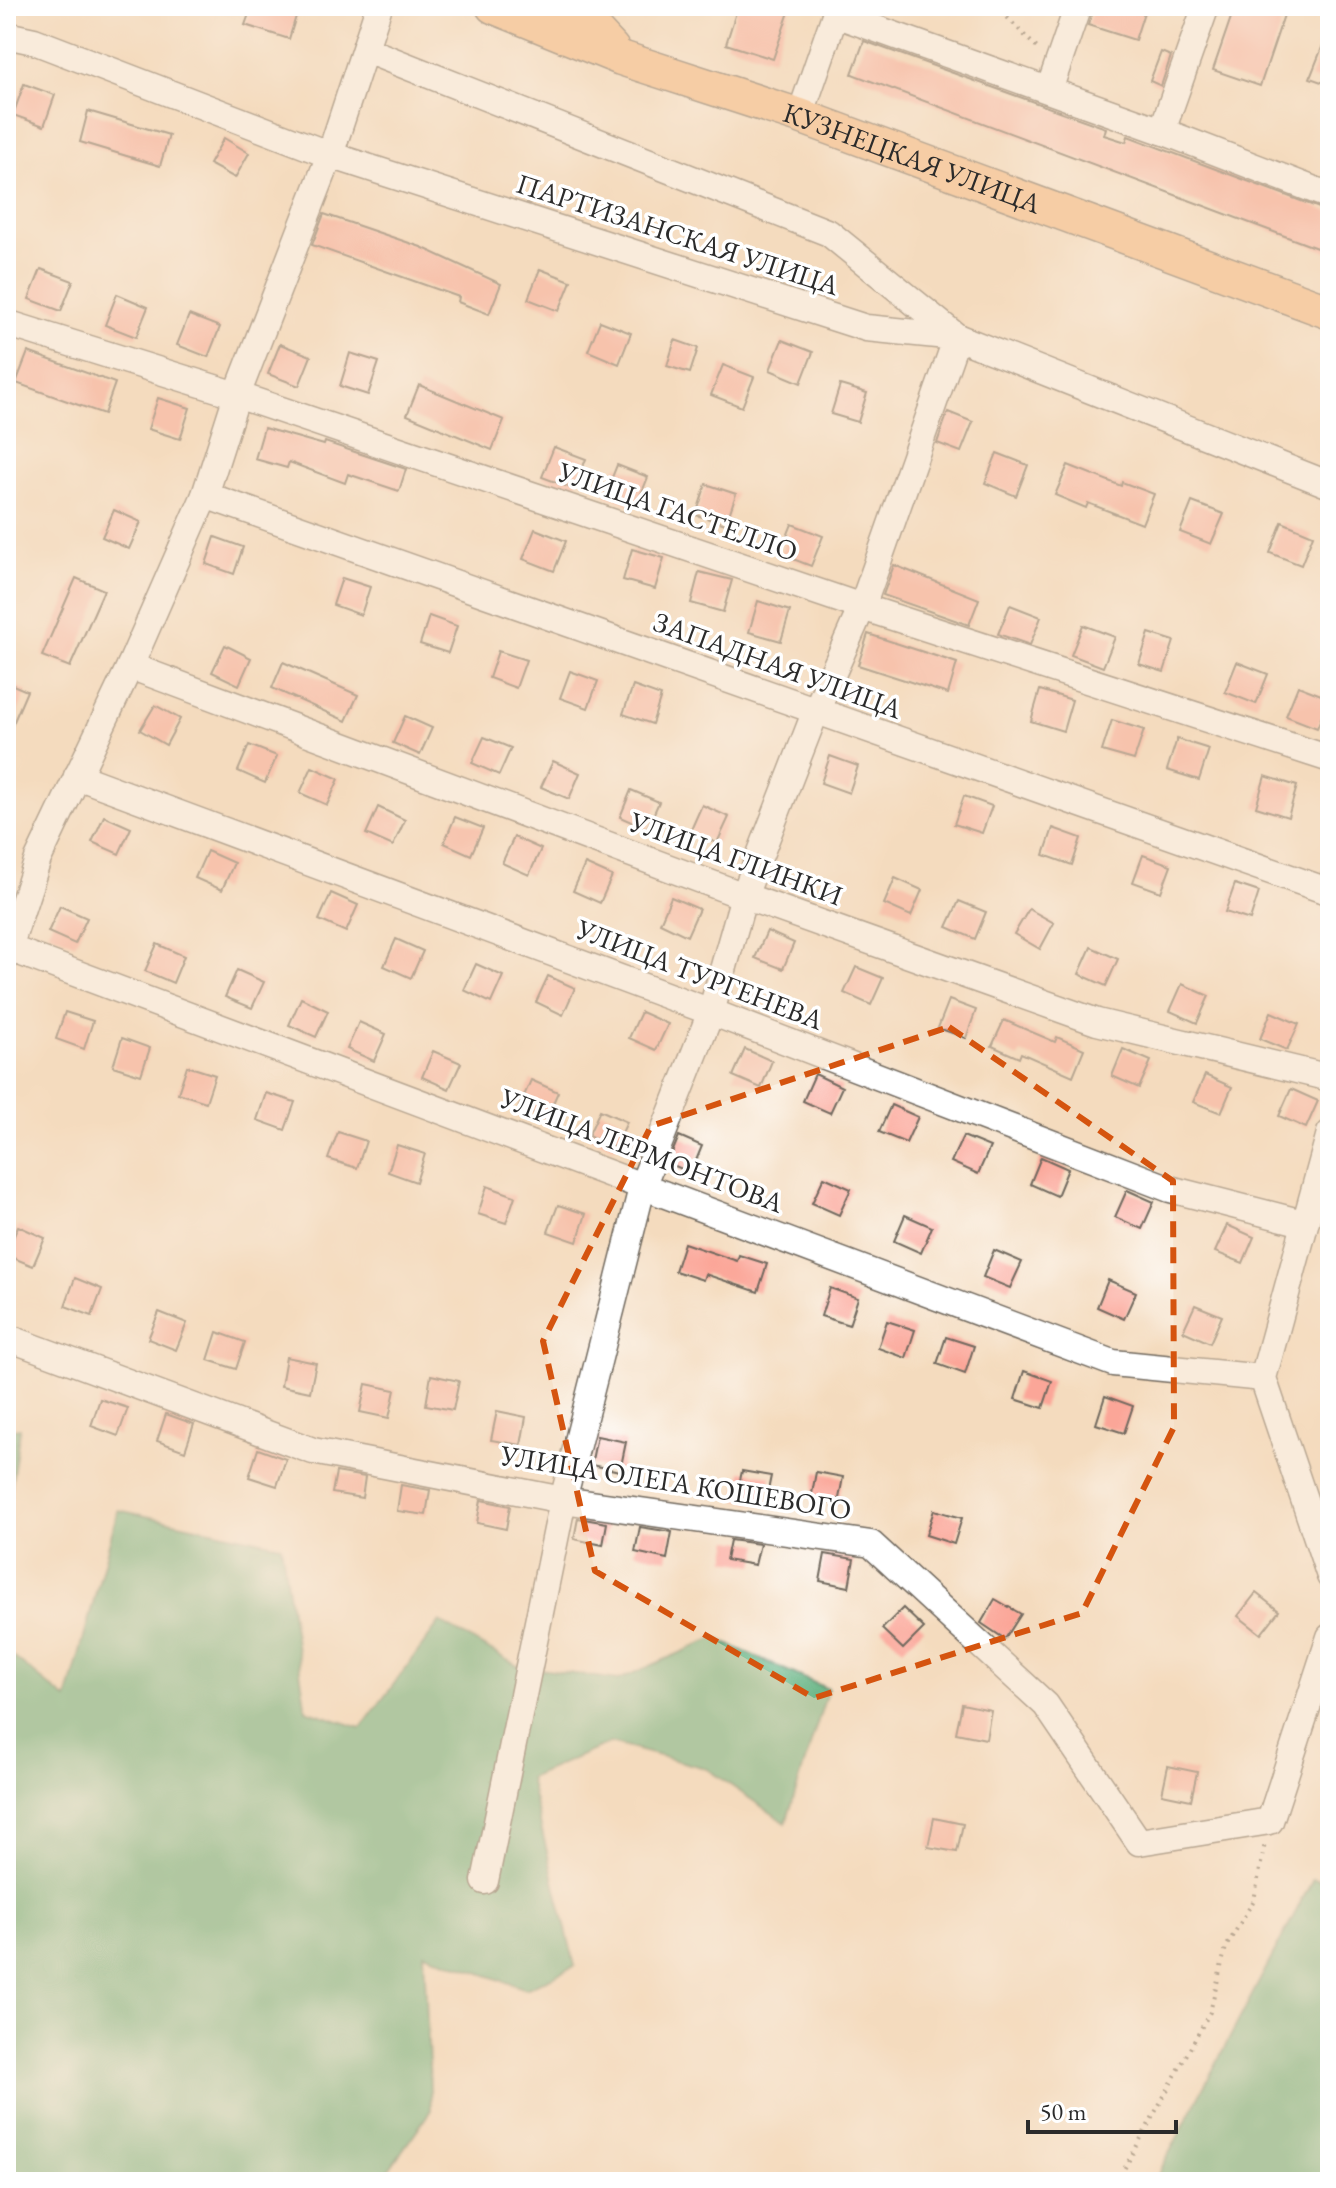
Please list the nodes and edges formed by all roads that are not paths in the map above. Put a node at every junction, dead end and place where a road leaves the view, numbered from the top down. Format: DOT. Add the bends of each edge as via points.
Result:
graph roads {
  1 [pos="379,6"];
  2 [pos="493,6"];
  3 [pos="572,6"];
  4 [pos="1078,6"];
  5 [pos="1206,6"];
  6 [pos="837,10"];
  7 [pos="6,35"];
  8 [pos="366,50"];
  9 [pos="621,58"];
  10 [pos="1053,79"];
  11 [pos="800,116"];
  12 [pos="1162,131"];
  13 [pos="330,155"];
  14 [pos="1330,196"];
  15 [pos="1330,312"];
  16 [pos="6,323"];
  17 [pos="957,337"];
  18 [pos="237,395"];
  19 [pos="1330,485"];
  20 [pos="205,495"];
  21 [pos="862,607"];
  22 [pos="130,666"];
  23 [pos="815,713"];
  24 [pos="1330,759"];
  25 [pos="77,776"];
  26 [pos="1330,892"];
  27 [pos="744,896"];
  28 [pos="6,947"];
  29 [pos="6,957"];
  30 [pos="711,1012"];
  31 [pos="1330,1078"];
  32 [pos="1330,1133"];
  33 [pos="643,1184"];
  34 [pos="1303,1223"];
  35 [pos="7,1336"];
  36 [pos="1263,1378"];
  37 [pos="563,1500"];
  38 [pos="1330,1576"];
  39 [pos="1330,1637"];
  40 [pos="485,1881"];
  1 -- 8 [label="street"];
  2 -- 9 [label="main road, КУЗНЕЦКАЯ УЛИЦА"];
  3 -- 9 [label="main road"];
  4 -- 10 [label="street"];
  5 -- 12 [label="street"];
  6 -- 10 [label="street"];
  6 -- 11 [label="street"];
  7 -- 13 [label="street, ПАРТИЗАНСКАЯ УЛИЦА" via="34,41"];
  8 -- 13 [label="street"];
  8 -- 17 [label="street" via="829,233"];
  9 -- 11 [label="main road, КУЗНЕЦКАЯ УЛИЦА"];
  10 -- 12 [label="street"];
  11 -- 15 [label="main road, КУЗНЕЦКАЯ УЛИЦА"];
  12 -- 14 [label="street"];
  13 -- 17 [label="street, ПАРТИЗАНСКАЯ УЛИЦА" via="866,328"];
  13 -- 18 [label="street"];
  16 -- 18 [label="street, УЛИЦА ГАСТЕЛЛО"];
  17 -- 19 [label="street, ПАРТИЗАНСКАЯ УЛИЦА"];
  17 -- 21 [label="street"];
  18 -- 20 [label="street"];
  18 -- 21 [label="street, УЛИЦА ГАСТЕЛЛО"];
  20 -- 22 [label="street"];
  20 -- 23 [label="street, ЗАПАДНАЯ УЛИЦА"];
  21 -- 23 [label="street"];
  21 -- 24 [label="street, УЛИЦА ГАСТЕЛЛО"];
  22 -- 25 [label="street"];
  22 -- 27 [label="street, УЛИЦА ГЛИНКИ"];
  23 -- 26 [label="street, ЗАПАДНАЯ УЛИЦА"];
  23 -- 27 [label="street"];
  25 -- 28 [label="street" via="38,859"];
  25 -- 30 [label="street, УЛИЦА ТУРГЕНЕВА"];
  27 -- 30 [label="street"];
  27 -- 31 [label="street, УЛИЦА ГЛИНКИ" via="1097,1022"];
  28 -- 29 [label="street"];
  28 -- 33 [label="street, УЛИЦА ЛЕРМОНТОВА"];
  30 -- 33 [label="street"];
  30 -- 34 [label="street, УЛИЦА ТУРГЕНЕВА" via="1170,1189"];
  32 -- 34 [label="street"];
  33 -- 36 [label="street, УЛИЦА ЛЕРМОНТОВА" via="1113,1363"];
  33 -- 37 [label="street"];
  34 -- 36 [label="street"];
  35 -- 37 [label="street, УЛИЦА ОЛЕГА КОШЕВОГО" via="313,1451"];
  36 -- 38 [label="street"];
  37 -- 39 [label="street, УЛИЦА ОЛЕГА КОШЕВОГО" via="871,1544 1046,1705 1139,1842 1270,1821"];
  37 -- 40 [label="street"];
}
